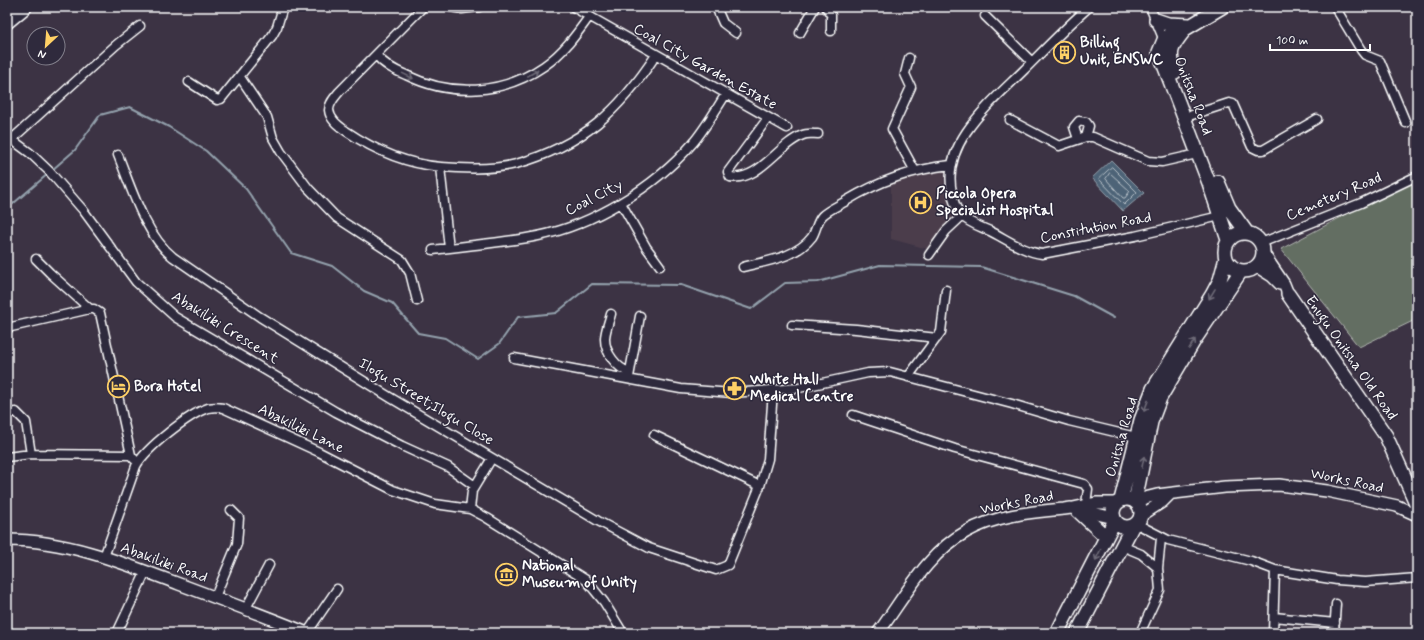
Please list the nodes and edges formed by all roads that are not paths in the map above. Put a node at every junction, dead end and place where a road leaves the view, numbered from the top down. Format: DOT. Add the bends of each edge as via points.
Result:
graph roads {
  1 [pos="10,7"];
  2 [pos="25,7"];
  3 [pos="283,7"];
  4 [pos="423,7"];
  5 [pos="450,7"];
  6 [pos="479,7"];
  7 [pos="573,7"];
  8 [pos="815,7"];
  9 [pos="826,7"];
  10 [pos="1089,7"];
  11 [pos="1150,7"];
  12 [pos="1222,7"];
  13 [pos="1335,7"];
  14 [pos="717,9"];
  15 [pos="7,10"];
  16 [pos="985,16"];
  17 [pos="589,17"];
  18 [pos="1156,20"];
  19 [pos="7,22"];
  20 [pos="140,26"];
  21 [pos="1188,27"];
  22 [pos="831,31"];
  23 [pos="736,33"];
  24 [pos="800,33"];
  25 [pos="1164,40"];
  26 [pos="376,55"];
  27 [pos="656,55"];
  28 [pos="1170,56"];
  29 [pos="909,58"];
  30 [pos="1032,62"];
  31 [pos="240,77"];
  32 [pos="189,82"];
  33 [pos="726,94"];
  34 [pos="1192,114"];
  35 [pos="768,118"];
  36 [pos="1316,119"];
  37 [pos="1010,120"];
  38 [pos="1406,123"];
  39 [pos="787,128"];
  40 [pos="818,134"];
  41 [pos="1086,137"];
  42 [pos="10,138"];
  43 [pos="1078,139"];
  44 [pos="1197,154"];
  45 [pos="118,155"];
  46 [pos="951,165"];
  47 [pos="440,167"];
  48 [pos="915,171"];
  49 [pos="1417,176"];
  50 [pos="621,203"];
  51 [pos="962,216"];
  52 [pos="1220,216"];
  53 [pos="1247,233"];
  54 [pos="1228,240"];
  55 [pos="449,248"];
  56 [pos="1262,248"];
  57 [pos="432,250"];
  58 [pos="929,255"];
  59 [pos="1226,258"];
  60 [pos="36,259"];
  61 [pos="660,266"];
  62 [pos="1256,266"];
  63 [pos="743,267"];
  64 [pos="1241,271"];
  65 [pos="946,290"];
  66 [pos="1288,294"];
  67 [pos="416,301"];
  68 [pos="93,309"];
  69 [pos="611,314"];
  70 [pos="640,316"];
  71 [pos="792,325"];
  72 [pos="7,328"];
  73 [pos="937,338"];
  74 [pos="514,358"];
  75 [pos="629,376"];
  76 [pos="908,377"];
  77 [pos="773,391"];
  78 [pos="7,413"];
  79 [pos="853,415"];
  80 [pos="654,435"];
  81 [pos="1136,437"];
  82 [pos="30,454"];
  83 [pos="131,455"];
  84 [pos="7,457"];
  85 [pos="492,458"];
  86 [pos="136,466"];
  87 [pos="475,486"];
  88 [pos="760,486"];
  89 [pos="1411,491"];
  90 [pos="1119,501"];
  91 [pos="1417,504"];
  92 [pos="1397,506"];
  93 [pos="1078,508"];
  94 [pos="470,509"];
  95 [pos="231,510"];
  96 [pos="1137,514"];
  97 [pos="1417,515"];
  98 [pos="1114,519"];
  99 [pos="1106,537"];
  100 [pos="1160,538"];
  101 [pos="7,540"];
  102 [pos="1122,546"];
  103 [pos="104,557"];
  104 [pos="269,565"];
  105 [pos="1158,568"];
  106 [pos="1275,570"];
  107 [pos="146,572"];
  108 [pos="1417,578"];
  109 [pos="337,589"];
  110 [pos="215,597"];
  111 [pos="1336,604"];
  112 [pos="246,608"];
  113 [pos="1274,617"];
  114 [pos="1335,623"];
  115 [pos="117,633"];
  116 [pos="307,633"];
  117 [pos="624,633"];
  118 [pos="878,633"];
  119 [pos="1057,633"];
  120 [pos="1078,633"];
  121 [pos="1140,633"];
  122 [pos="1273,633"];
  123 [pos="1334,633"];
  1 -- 15 [label="main road"];
  2 -- 19 [label="main road"];
  3 -- 31 [label="street" via="272,36"];
  4 -- 26 [label="street"];
  5 -- 6 [label="street"];
  7 -- 17 [label="street, Coal City Garden Estate"];
  8 -- 24 [label="street"];
  9 -- 22 [label="street" via="831,15"];
  10 -- 30 [label="street"];
  11 -- 18 [label="street"];
  12 -- 21 [label="main road"];
  13 -- 38 [label="street" via="1361,50 1380,61"];
  14 -- 23 [label="street" via="726,26"];
  16 -- 30 [label="street"];
  26 -- 17 [label="street, one-way" via="394,70 422,83 446,90 500,86 524,78 544,66 563,50"];
  17 -- 27 [label="street, Coal City Garden Estate"];
  18 -- 21 [label="main road"];
  18 -- 25 [label="street"];
  20 -- 42 [label="street"];
  21 -- 25 [label="main road, Onitsha Road" via="1172,33"];
  21 -- 28 [label="main road, Onitsha Road" via="1172,46"];
  25 -- 28 [label="street"];
  25 -- 44 [label="main road, Onitsha Road" via="1159,52"];
  26 -- 47 [label="street" via="332,102 329,110 332,118 364,144 393,156"];
  27 -- 33 [label="street, Coal City Garden Estate"];
  27 -- 47 [label="street" via="625,99 594,126 568,143 515,164 482,168"];
  28 -- 34 [label="main road, Onitsha Road" via="1176,78"];
  29 -- 48 [label="street" via="905,74 911,87 892,129"];
  30 -- 46 [label="street" via="980,114 958,146"];
  31 -- 32 [label="street" via="219,100"];
  31 -- 67 [label="street" via="267,117 273,138 281,152 308,188 337,218 402,260 410,273"];
  33 -- 35 [label="street, Coal City Garden Estate"];
  33 -- 50 [label="street, Coal City" via="691,144 674,162"];
  34 -- 36 [label="street" via="1233,104 1252,147 1258,150 1263,150"];
  34 -- 53 [label="main road, Onitsha Road" via="1229,208"];
  35 -- 39 [label="street, Coal City Garden Estate"];
  35 -- 40 [label="street" via="728,172 730,177 744,176 768,162 786,144 804,134"];
  37 -- 43 [label="street" via="1059,146 1065,146"];
  41 -- 43 [label="street"];
  41 -- 43 [label="street" via="1089,126 1086,122 1079,121 1074,128"];
  41 -- 44 [label="street" via="1098,139 1148,162 1162,162"];
  42 -- 87 [label="street, Abakiliki Crescent" via="52,173 136,282 175,317 336,412 448,467"];
  44 -- 52 [label="main road, Onitsha Road"];
  45 -- 85 [label="street, Ilogu Street;Ilogu Close" via="140,209 160,245 173,257 260,317"];
  46 -- 48 [label="street"];
  46 -- 51 [label="street" via="951,190"];
  47 -- 55 [label="street"];
  48 -- 63 [label="street" via="882,182 826,213 821,217 806,244 791,253"];
  49 -- 56 [label="street, Cemetery Road"];
  50 -- 55 [label="street, Coal City" via="568,227 539,236"];
  50 -- 61 [label="street"];
  51 -- 52 [label="street, Constitution Road" via="972,223 1042,254"];
  51 -- 58 [label="street" via="946,231"];
  52 -- 54 [label="main road, Onitsha Road"];
  53 -- 54 [label="main road" via="1236,234"];
  53 -- 56 [label="main road" via="1254,236"];
  54 -- 59 [label="main road" via="1225,246"];
  55 -- 57 [label="street, Coal City"];
  56 -- 62 [label="main road" via="1260,263"];
  56 -- 66 [label="main road"];
  59 -- 64 [label="main road" via="1232,267"];
  59 -- 81 [label="main road, Onitsha Road, one-way" via="1220,280 1212,295 1153,390"];
  60 -- 68 [label="street"];
  62 -- 64 [label="main road"];
  62 -- 66 [label="main road" via="1272,276"];
  96 -- 64 [label="main road, Onitsha Road, one-way" via="1151,422 1160,398 1195,338"];
  65 -- 73 [label="street" via="942,330"];
  66 -- 89 [label="main road, Enugu Onitsha Old Road" via="1386,436"];
  68 -- 72 [label="street"];
  68 -- 83 [label="street" via="100,313 106,336"];
  69 -- 75 [label="street" via="605,344 614,362"];
  70 -- 75 [label="street"];
  71 -- 73 [label="street" via="856,328"];
  73 -- 76 [label="street"];
  74 -- 75 [label="street"];
  75 -- 77 [label="street" via="681,390 732,394"];
  76 -- 77 [label="street" via="890,372 868,373"];
  76 -- 81 [label="street"];
  77 -- 88 [label="street" via="768,459"];
  78 -- 82 [label="street" via="16,412 26,422"];
  79 -- 93 [label="street" via="955,449 1084,484 1088,489"];
  80 -- 88 [label="street"];
  81 -- 90 [label="main road, Onitsha Road"];
  82 -- 83 [label="street"];
  82 -- 84 [label="street"];
  83 -- 86 [label="street"];
  85 -- 87 [label="street"];
  85 -- 88 [label="street, Ilogu Street;Ilogu Close" via="649,548 716,570 728,565"];
  86 -- 94 [label="street, Abakiliki Lane" via="141,456 159,440 198,413 208,408 224,408 393,490 435,504"];
  86 -- 103 [label="street, Abakiliki Lane"];
  87 -- 94 [label="street"];
  89 -- 91 [label="main road, Enugu Onitsha Old Road"];
  89 -- 92 [label="main road, Works Road"];
  90 -- 93 [label="main road"];
  90 -- 96 [label="main road" via="1128,499"];
  90 -- 98 [label="main road" via="1113,510"];
  92 -- 96 [label="main road, Works Road" via="1312,488 1279,485 1225,487 1170,494 1162,502"];
  92 -- 97 [label="main road, Works Road"];
  93 -- 98 [label="main road, Works Road"];
  93 -- 99 [label="main road"];
  93 -- 118 [label="main road, Works Road" via="1011,516 965,532 933,559"];
  94 -- 117 [label="street" via="586,580"];
  95 -- 110 [label="street" via="239,518 236,544"];
  96 -- 98 [label="main road" via="1122,526"];
  96 -- 100 [label="street"];
  96 -- 102 [label="main road, Onitsha Road"];
  98 -- 99 [label="main road"];
  99 -- 119 [label="main road, one-way"];
  100 -- 105 [label="street"];
  100 -- 106 [label="street"];
  101 -- 103 [label="main road, Abakiliki Road" via="46,543"];
  102 -- 105 [label="street" via="1141,554"];
  102 -- 120 [label="main road, Onitsha Road"];
  103 -- 107 [label="main road, Abakiliki Road"];
  104 -- 112 [label="street"];
  105 -- 121 [label="street" via="1160,590"];
  106 -- 108 [label="street" via="1365,582"];
  106 -- 113 [label="street"];
  107 -- 110 [label="main road, Abakiliki Road"];
  107 -- 115 [label="street"];
  109 -- 116 [label="street"];
  110 -- 112 [label="main road, Abakiliki Road"];
  111 -- 114 [label="street"];
  112 -- 116 [label="main road, Abakiliki Road"];
  113 -- 114 [label="street"];
  113 -- 122 [label="street"];
  114 -- 123 [label="street"];
}
